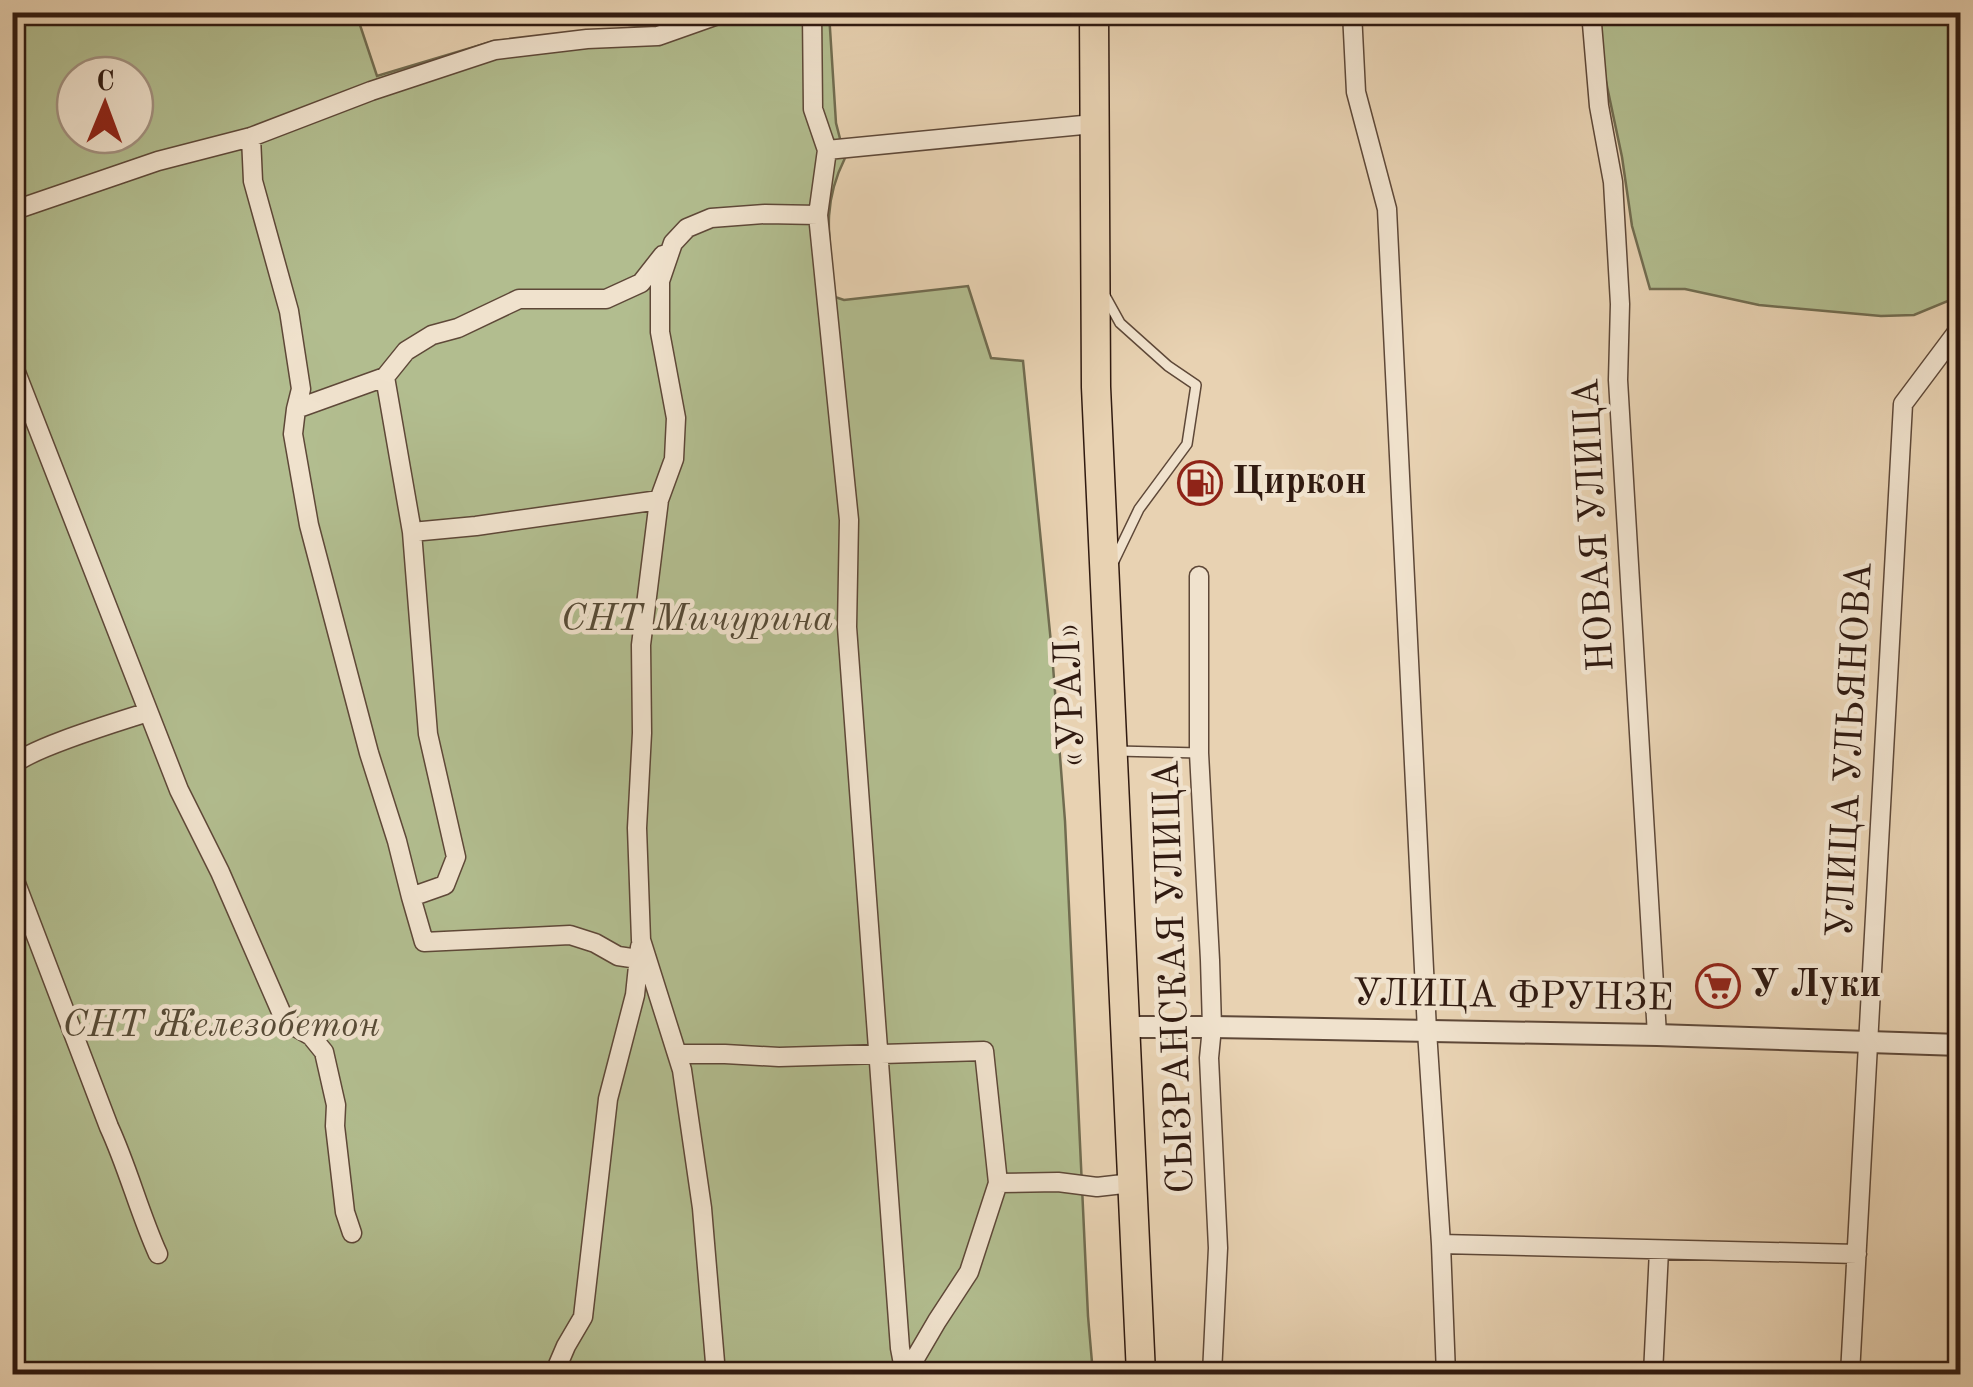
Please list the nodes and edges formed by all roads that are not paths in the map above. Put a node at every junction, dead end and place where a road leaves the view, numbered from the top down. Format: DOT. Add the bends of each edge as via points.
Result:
graph roads {
  1 [pos="726,12"];
  2 [pos="812,12"];
  3 [pos="1352,12"];
  4 [pos="1590,12"];
  5 [pos="1091,28"];
  6 [pos="1093,124"];
  7 [pos="251,137"];
  8 [pos="827,150"];
  9 [pos="12,212"];
  10 [pos="818,214"];
  11 [pos="673,243"];
  12 [pos="1095,276"];
  13 [pos="1960,328"];
  14 [pos="12,362"];
  15 [pos="385,376"];
  16 [pos="296,409"];
  17 [pos="659,500"];
  18 [pos="412,532"];
  19 [pos="1198,576"];
  20 [pos="1104,582"];
  21 [pos="148,712"];
  22 [pos="1111,751"];
  23 [pos="1199,753"];
  24 [pos="12,766"];
  25 [pos="12,872"];
  26 [pos="410,897"];
  27 [pos="640,950"];
  28 [pos="1212,1026"];
  29 [pos="1124,1027"];
  30 [pos="1427,1031"];
  31 [pos="1657,1034"];
  32 [pos="1867,1041"];
  33 [pos="1960,1045"];
  34 [pos="679,1054"];
  35 [pos="879,1054"];
  36 [pos="1132,1183"];
  37 [pos="998,1184"];
  38 [pos="352,1232"];
  39 [pos="1441,1244"];
  40 [pos="1659,1250"];
  41 [pos="158,1254"];
  42 [pos="1857,1254"];
  43 [pos="554,1374"];
  44 [pos="716,1374"];
  45 [pos="906,1374"];
  46 [pos="1141,1374"];
  47 [pos="1212,1374"];
  48 [pos="1446,1374"];
  49 [pos="1652,1374"];
  50 [pos="1850,1374"];
  1 -- 7 [label="street" via="658,36 496,50"];
  2 -- 8 [label="street" via="813,109"];
  3 -- 30 [label="street" via="1356,92 1387,209"];
  4 -- 31 [label="street, НОВАЯ УЛИЦА" via="1613,182 1618,380"];
  5 -- 6 [label="highway, «УРАЛ»"];
  6 -- 8 [label="street"];
  6 -- 12 [label="highway, «УРАЛ»"];
  7 -- 9 [label="street"];
  7 -- 16 [label="street" via="253,182 289,311 301,389"];
  8 -- 10 [label="street"];
  10 -- 11 [label="street" via="711,218"];
  10 -- 35 [label="street" via="849,520 847,627"];
  11 -- 15 [label="street" via="641,283 606,298 518,299 406,350"];
  11 -- 17 [label="street" via="660,281 660,332 676,418 674,460"];
  12 -- 20 [label="highway, «УРАЛ»"];
  12 -- 20 [label="lane" via="1120,323 1196,386 1186,444 1139,509"];
  13 -- 32 [label="street, УЛИЦА УЛЬЯНОВА" via="1903,404"];
  14 -- 21 [label="street"];
  15 -- 16 [label="street"];
  15 -- 18 [label="street"];
  16 -- 26 [label="street" via="293,434 310,524"];
  17 -- 18 [label="street"];
  17 -- 27 [label="street" via="641,645"];
  18 -- 26 [label="street" via="428,734 456,857 444,885"];
  19 -- 23 [label="street, СЫЗРАНСКАЯ УЛИЦА"];
  20 -- 22 [label="highway, «УРАЛ»"];
  21 -- 24 [label="street"];
  21 -- 38 [label="street" via="284,1021 324,1052"];
  22 -- 23 [label="lane"];
  22 -- 29 [label="highway, «УРАЛ»"];
  23 -- 28 [label="street, СЫЗРАНСКАЯ УЛИЦА"];
  25 -- 41 [label="street"];
  26 -- 27 [label="street" via="424,942 570,935 618,956"];
  27 -- 34 [label="street"];
  27 -- 43 [label="street" via="608,1100 584,1317"];
  28 -- 29 [label="street, УЛИЦА ФРУНЗЕ"];
  28 -- 30 [label="street, УЛИЦА ФРУНЗЕ"];
  28 -- 47 [label="street, СЫЗРАНСКАЯ УЛИЦА" via="1218,1248"];
  29 -- 36 [label="highway, «УРАЛ»"];
  30 -- 31 [label="street, УЛИЦА ФРУНЗЕ"];
  30 -- 39 [label="street"];
  31 -- 32 [label="street, УЛИЦА ФРУНЗЕ"];
  32 -- 33 [label="street, УЛИЦА ФРУНЗЕ"];
  32 -- 42 [label="street, УЛИЦА УЛЬЯНОВА"];
  34 -- 35 [label="street"];
  34 -- 44 [label="street" via="702,1208"];
  35 -- 37 [label="street" via="984,1051"];
  35 -- 45 [label="street"];
  36 -- 37 [label="street"];
  36 -- 46 [label="highway, «УРАЛ»"];
  37 -- 45 [label="street" via="969,1272"];
  39 -- 40 [label="street"];
  39 -- 48 [label="street"];
  40 -- 42 [label="street"];
  40 -- 49 [label="street"];
  42 -- 50 [label="street, УЛИЦА УЛЬЯНОВА"];
}
